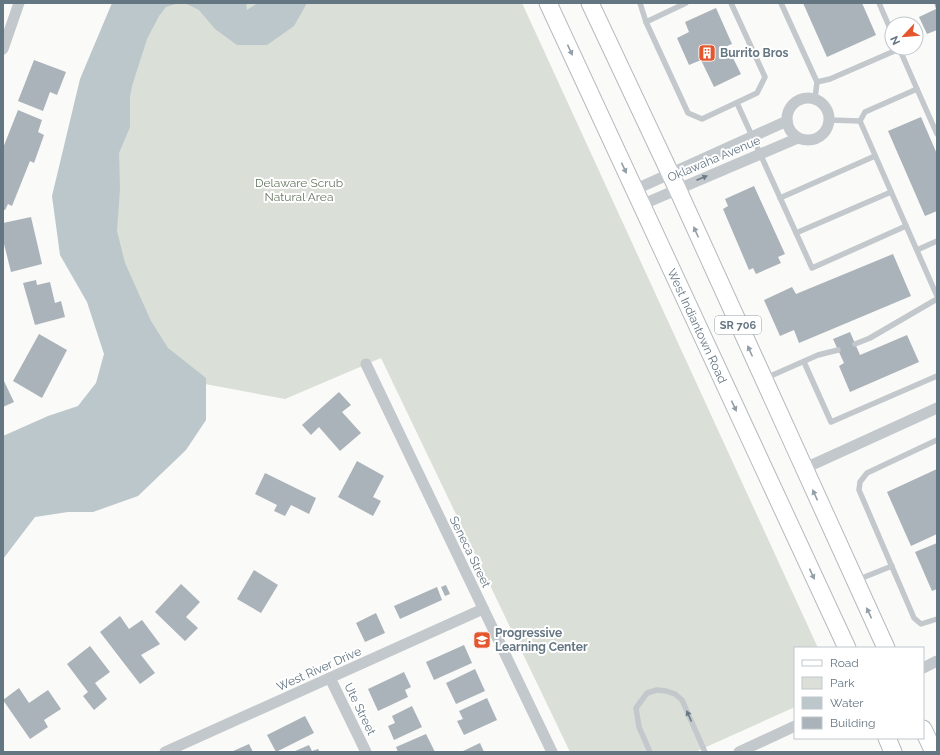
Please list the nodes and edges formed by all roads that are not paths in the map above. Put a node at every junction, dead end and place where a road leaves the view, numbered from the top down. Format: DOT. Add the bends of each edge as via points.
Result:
graph roads {
  1 [pos="19,3"];
  2 [pos="548,3"];
  3 [pos="590,3"];
  4 [pos="640,3"];
  5 [pos="686,3"];
  6 [pos="731,3"];
  7 [pos="781,3"];
  8 [pos="879,3"];
  9 [pos="885,16"];
  10 [pos="646,22"];
  11 [pos="3,48"];
  12 [pos="884,55"];
  13 [pos="902,56"];
  14 [pos="817,82"];
  15 [pos="917,90"];
  16 [pos="815,99"];
  17 [pos="737,103"];
  18 [pos="830,120"];
  19 [pos="787,121"];
  20 [pos="860,121"];
  21 [pos="937,134"];
  22 [pos="752,137"];
  23 [pos="798,138"];
  24 [pos="760,154"];
  25 [pos="876,156"];
  26 [pos="674,181"];
  27 [pos="634,190"];
  28 [pos="891,192"];
  29 [pos="780,198"];
  30 [pos="641,205"];
  31 [pos="906,226"];
  32 [pos="796,233"];
  33 [pos="937,241"];
  34 [pos="917,250"];
  35 [pos="937,298"];
  36 [pos="855,344"];
  37 [pos="838,350"];
  38 [pos="804,362"];
  39 [pos="366,364"];
  40 [pos="937,376"];
  41 [pos="763,379"];
  42 [pos="937,408"];
  43 [pos="937,440"];
  44 [pos="803,469"];
  45 [pos="892,566"];
  46 [pos="854,581"];
  47 [pos="483,609"];
  48 [pos="937,619"];
  49 [pos="846,647"];
  50 [pos="886,647"];
  51 [pos="937,662"];
  52 [pos="924,668"];
  53 [pos="330,678"];
  54 [pos="794,726"];
  55 [pos="924,730"];
  56 [pos="887,739"];
  57 [pos="170,751"];
  58 [pos="366,752"];
  59 [pos="552,752"];
  60 [pos="650,752"];
  61 [pos="705,752"];
  62 [pos="739,752"];
  63 [pos="893,752"];
  64 [pos="934,752"];
  1 -- 11 [label="street"];
  2 -- 27 [label="main road, West Indiantown Road / SR 706, one-way"];
  3 -- 26 [label="main road, SR 706"];
  4 -- 10 [label="lane"];
  5 -- 10 [label="lane"];
  6 -- 17 [label="lane" via="765,77 758,93"];
  7 -- 14 [label="lane"];
  8 -- 9 [label="lane"];
  10 -- 17 [label="lane" via="688,113 702,119"];
  12 -- 14 [label="lane" via="830,79"];
  13 -- 15 [label="lane"];
  14 -- 16 [label="lane"];
  15 -- 20 [label="lane" via="865,112"];
  15 -- 21 [label="lane"];
  16 -- 18 [label="street" via="826,107"];
  16 -- 19 [label="street" via="801,99 795,102 790,107"];
  17 -- 22 [label="lane"];
  18 -- 20 [label="lane"];
  18 -- 23 [label="street, Oklawaha Avenue" via="829,127 819,138 812,141"];
  19 -- 22 [label="street, Oklawaha Avenue"];
  19 -- 23 [label="street" via="792,133"];
  20 -- 25 [label="lane"];
  22 -- 24 [label="lane"];
  22 -- 26 [label="street, Oklawaha Avenue"];
  23 -- 24 [label="street, Oklawaha Avenue"];
  26 -- 24 [label="street, Oklawaha Avenue, one-way"];
  24 -- 29 [label="lane"];
  25 -- 28 [label="lane"];
  25 -- 29 [label="lane"];
  26 -- 27 [label="street, Oklawaha Avenue"];
  26 -- 30 [label="street, Oklawaha Avenue"];
  41 -- 26 [label="main road, SR 706, one-way"];
  27 -- 30 [label="main road, West Indiantown Road / SR 706"];
  28 -- 31 [label="lane"];
  28 -- 32 [label="lane"];
  29 -- 32 [label="lane"];
  30 -- 49 [label="main road, West Indiantown Road / SR 706, one-way"];
  31 -- 32 [label="lane" via="812,268"];
  31 -- 34 [label="lane"];
  33 -- 34 [label="lane"];
  34 -- 35 [label="lane"];
  35 -- 36 [label="lane" via="870,338"];
  37 -- 38 [label="lane"];
  38 -- 40 [label="lane" via="831,422"];
  38 -- 41 [label="lane"];
  39 -- 47 [label="street, Seneca Street"];
  41 -- 44 [label="main road, SR 706"];
  42 -- 44 [label="street"];
  43 -- 45 [label="lane" via="867,473 860,482 862,500"];
  46 -- 44 [label="main road, SR 706, one-way"];
  45 -- 46 [label="lane"];
  45 -- 48 [label="lane" via="918,623 925,624"];
  50 -- 46 [label="main road, SR 706, one-way"];
  47 -- 53 [label="street, West River Drive"];
  47 -- 59 [label="street, Seneca Street"];
  51 -- 52 [label="street"];
  53 -- 57 [label="street, West River Drive"];
  53 -- 58 [label="street, Ute Street"];
  54 -- 62 [label="street"];
  55 -- 64 [label="main road"];
  56 -- 63 [label="main road"];
  61 -- 60 [label="lane, one-way" via="682,700 666,691 657,690 647,693 636,708 639,727"];
}
